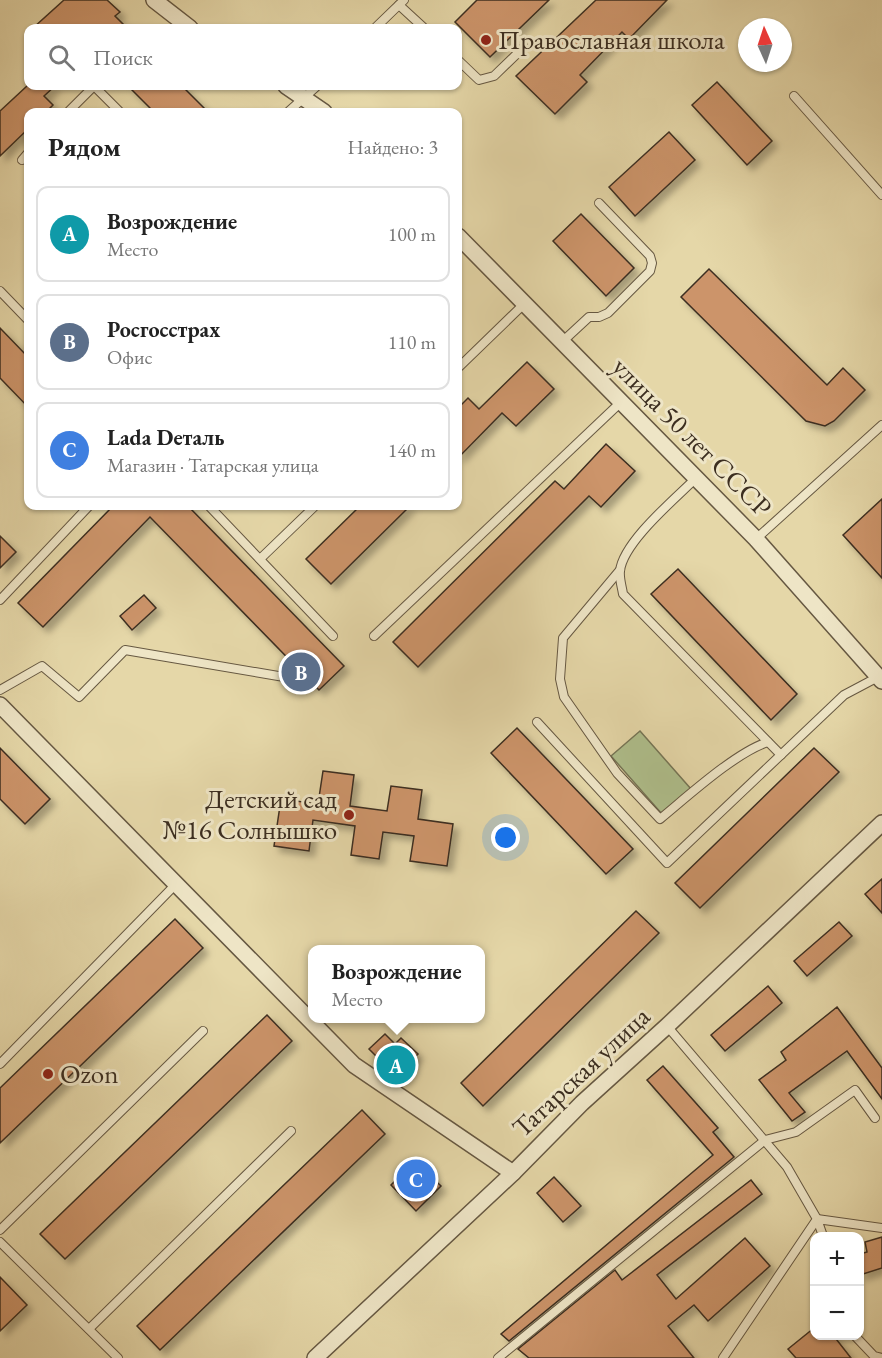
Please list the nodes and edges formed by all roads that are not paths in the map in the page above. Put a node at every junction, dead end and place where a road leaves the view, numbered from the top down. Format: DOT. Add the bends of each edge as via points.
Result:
graph roads {
  1 [pos="154,0"];
  2 [pos="401,3"];
  3 [pos="185,24"];
  4 [pos="379,24"];
  5 [pos="420,24"];
  6 [pos="524,47"];
  7 [pos="462,64"];
  8 [pos="90,90"];
  9 [pos="98,90"];
  10 [pos="293,90"];
  11 [pos="313,90"];
  12 [pos="794,96"];
  13 [pos="305,97"];
  14 [pos="72,108"];
  15 [pos="116,108"];
  16 [pos="293,108"];
  17 [pos="319,108"];
  18 [pos="24,158"];
  19 [pos="22,160"];
  20 [pos="882,195"];
  21 [pos="599,203"];
  22 [pos="462,240"];
  23 [pos="0,291"];
  24 [pos="524,304"];
  25 [pos="24,316"];
  26 [pos="562,342"];
  27 [pos="462,364"];
  28 [pos="621,402"];
  29 [pos="882,425"];
  30 [pos="696,478"];
  31 [pos="85,510"];
  32 [pos="213,510"];
  33 [pos="311,510"];
  34 [pos="756,539"];
  35 [pos="260,559"];
  36 [pos="620,570"];
  37 [pos="0,600"];
  38 [pos="333,636"];
  39 [pos="374,636"];
  40 [pos="290,678"];
  41 [pos="880,679"];
  42 [pos="0,690"];
  43 [pos="0,705"];
  44 [pos="537,722"];
  45 [pos="768,742"];
  46 [pos="781,755"];
  47 [pos="882,824"];
  48 [pos="176,884"];
  49 [pos="308,1018"];
  50 [pos="313,1023"];
  51 [pos="667,1026"];
  52 [pos="203,1031"];
  53 [pos="0,1064"];
  54 [pos="875,1118"];
  55 [pos="291,1131"];
  56 [pos="765,1140"];
  57 [pos="513,1173"];
  58 [pos="817,1219"];
  59 [pos="882,1228"];
  60 [pos="0,1230"];
  61 [pos="822,1232"];
  62 [pos="0,1242"];
  63 [pos="89,1329"];
  64 [pos="860,1340"];
  65 [pos="118,1358"];
  66 [pos="315,1358"];
  67 [pos="498,1358"];
  68 [pos="723,1358"];
  69 [pos="882,1358"];
  1 -- 3 [label="street"];
  2 -- 4 [label="lane"];
  2 -- 5 [label="lane"];
  6 -- 7 [label="lane" via="494,76 479,80"];
  8 -- 14 [label="lane"];
  9 -- 15 [label="lane"];
  10 -- 13 [label="street"];
  11 -- 13 [label="lane"];
  12 -- 20 [label="lane"];
  13 -- 16 [label="lane"];
  13 -- 17 [label="street"];
  18 -- 19 [label="lane"];
  21 -- 26 [label="lane" via="650,256 650,271 608,313 589,317"];
  22 -- 24 [label="street, улица 50 лет СССР"];
  23 -- 25 [label="lane"];
  24 -- 26 [label="street, улица 50 лет СССР"];
  24 -- 27 [label="lane"];
  26 -- 28 [label="street, улица 50 лет СССР"];
  28 -- 30 [label="street, улица 50 лет СССР"];
  28 -- 39 [label="lane"];
  29 -- 34 [label="lane"];
  30 -- 34 [label="street, улица 50 лет СССР"];
  30 -- 36 [label="lane" via="649,523"];
  31 -- 37 [label="lane"];
  32 -- 35 [label="lane"];
  33 -- 35 [label="lane"];
  34 -- 41 [label="street, улица 50 лет СССР"];
  35 -- 38 [label="lane"];
  36 -- 45 [label="lane" via="623,594"];
  36 -- 45 [label="lane" via="563,638 560,679 564,697 617,773 660,819 705,782"];
  40 -- 42 [label="lane" via="125,650 79,697 42,666"];
  41 -- 46 [label="lane" via="844,695"];
  43 -- 48 [label="street"];
  44 -- 46 [label="lane" via="668,863"];
  45 -- 46 [label="lane"];
  47 -- 51 [label="street, Татарская улица"];
  48 -- 49 [label="street"];
  48 -- 53 [label="lane"];
  50 -- 57 [label="street" via="354,1065"];
  51 -- 56 [label="lane"];
  51 -- 57 [label="street, Татарская улица" via="582,1102"];
  52 -- 60 [label="lane"];
  54 -- 56 [label="lane" via="855,1090 796,1132"];
  55 -- 63 [label="lane"];
  56 -- 58 [label="lane" via="787,1167"];
  56 -- 67 [label="lane"];
  57 -- 66 [label="street, Татарская улица"];
  58 -- 59 [label="lane"];
  58 -- 61 [label="lane"];
  58 -- 68 [label="lane"];
  62 -- 63 [label="lane"];
  63 -- 65 [label="lane"];
  64 -- 69 [label="lane" via="874,1356"];
}
